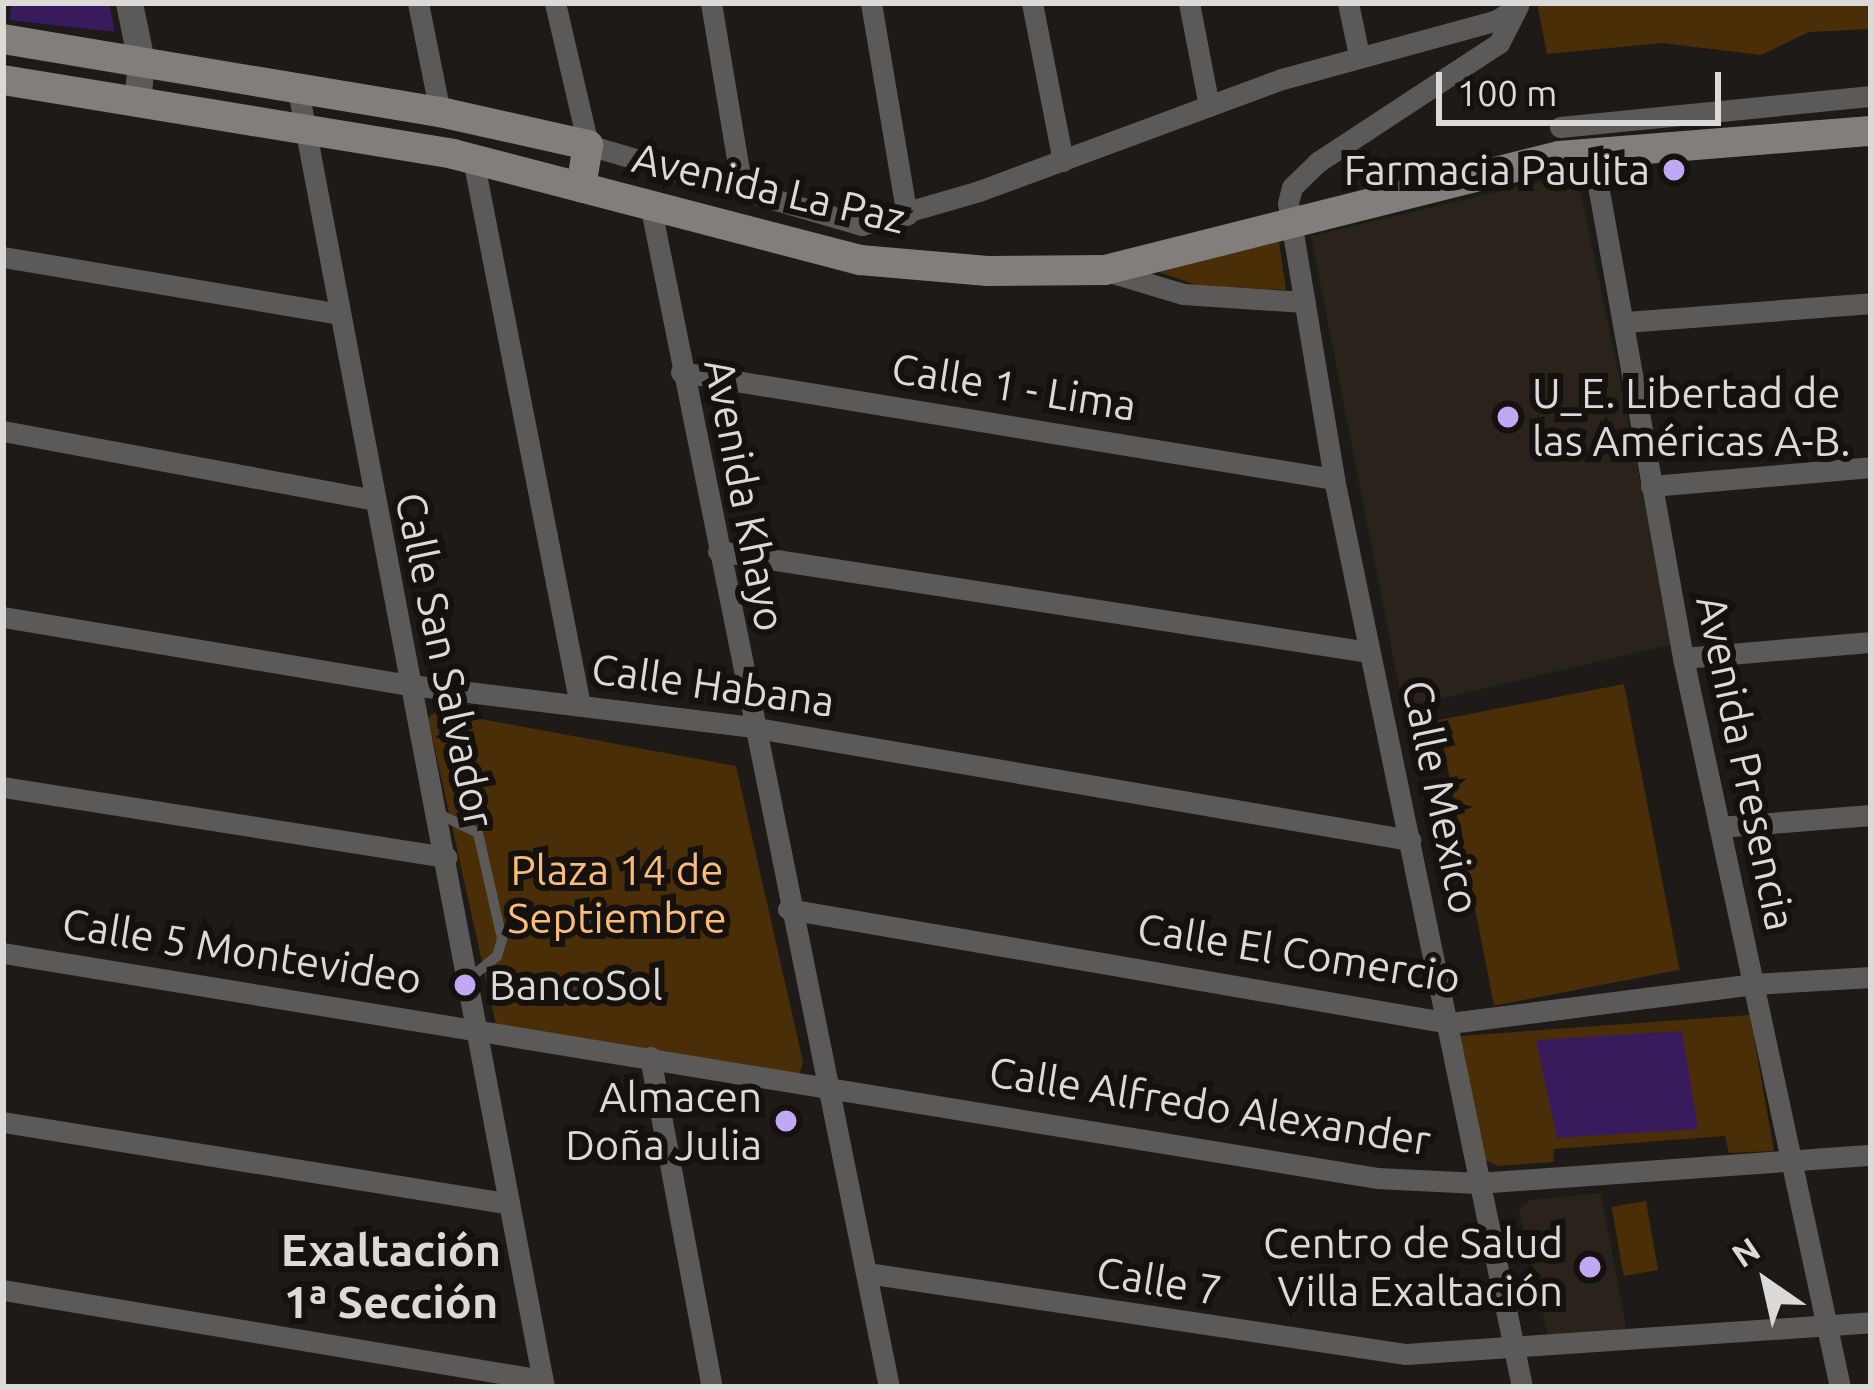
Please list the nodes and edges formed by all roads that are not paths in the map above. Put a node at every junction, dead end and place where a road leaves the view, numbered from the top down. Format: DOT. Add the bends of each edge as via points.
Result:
graph roads {
  1 [pos="129,3"];
  2 [pos="418,3"];
  3 [pos="555,3"];
  4 [pos="711,3"];
  5 [pos="872,3"];
  6 [pos="1032,3"];
  7 [pos="1189,3"];
  8 [pos="1348,3"];
  9 [pos="1518,5"];
  10 [pos="3,39"];
  11 [pos="1360,55"];
  12 [pos="141,62"];
  13 [pos="3,80"];
  14 [pos="298,90"];
  15 [pos="1871,97"];
  16 [pos="137,103"];
  17 [pos="1209,106"];
  18 [pos="440,112"];
  19 [pos="1561,127"];
  20 [pos="1871,131"];
  21 [pos="304,132"];
  22 [pos="588,146"];
  23 [pos="1592,152"];
  24 [pos="472,159"];
  25 [pos="1063,161"];
  26 [pos="581,187"];
  27 [pos="742,188"];
  28 [pos="650,204"];
  29 [pos="907,215"];
  30 [pos="1290,223"];
  31 [pos="3,257"];
  32 [pos="1105,271"];
  33 [pos="1305,302"];
  34 [pos="1871,303"];
  35 [pos="339,314"];
  36 [pos="1626,322"];
  37 [pos="681,372"];
  38 [pos="3,431"];
  39 [pos="1871,467"];
  40 [pos="1334,479"];
  41 [pos="1651,486"];
  42 [pos="370,499"];
  43 [pos="718,550"];
  44 [pos="3,616"];
  45 [pos="1871,642"];
  46 [pos="1369,652"];
  47 [pos="1682,658"];
  48 [pos="411,685"];
  49 [pos="580,705"];
  50 [pos="751,727"];
  51 [pos="3,788"];
  52 [pos="438,814"];
  53 [pos="1871,814"];
  54 [pos="1719,827"];
  55 [pos="1410,840"];
  56 [pos="447,857"];
  57 [pos="788,909"];
  58 [pos="3,953"];
  59 [pos="1871,977"];
  60 [pos="470,978"];
  61 [pos="1753,984"];
  62 [pos="1450,1023"];
  63 [pos="477,1027"];
  64 [pos="650,1058"];
  65 [pos="825,1083"];
  66 [pos="3,1122"];
  67 [pos="1871,1155"];
  68 [pos="1795,1163"];
  69 [pos="1478,1183"];
  70 [pos="505,1203"];
  71 [pos="867,1274"];
  72 [pos="3,1290"];
  73 [pos="1871,1322"];
  74 [pos="1828,1327"];
  75 [pos="1514,1351"];
  76 [pos="543,1383"];
  77 [pos="712,1387"];
  78 [pos="889,1387"];
  79 [pos="1522,1387"];
  80 [pos="1840,1387"];
  1 -- 12 [label="street"];
  2 -- 18 [label="street"];
  3 -- 22 [label="street"];
  4 -- 27 [label="street"];
  5 -- 29 [label="street"];
  6 -- 25 [label="street"];
  7 -- 17 [label="street"];
  8 -- 11 [label="street"];
  9 -- 11 [label="street, Avenida La Paz" via="1497,20"];
  9 -- 30 [label="street" via="1499,43 1414,92 1305,174 1292,187"];
  10 -- 12 [label="main road, Avenida La Paz"];
  11 -- 17 [label="street, Avenida La Paz"];
  12 -- 14 [label="main road, Avenida La Paz"];
  12 -- 16 [label="street"];
  13 -- 16 [label="main road, Avenida La Paz"];
  14 -- 18 [label="main road, Avenida La Paz"];
  14 -- 21 [label="street, Calle San Salvador"];
  15 -- 19 [label="street"];
  16 -- 21 [label="main road, Avenida La Paz"];
  17 -- 25 [label="street, Avenida La Paz"];
  18 -- 22 [label="main road, Avenida La Paz"];
  20 -- 23 [label="main road, Avenida La Paz"];
  21 -- 24 [label="main road, Avenida La Paz"];
  21 -- 35 [label="street, Calle San Salvador"];
  22 -- 26 [label="main road"];
  22 -- 27 [label="street, Avenida La Paz"];
  23 -- 30 [label="main road, Avenida La Paz"];
  23 -- 36 [label="street, Avenida Presencia"];
  24 -- 26 [label="main road, Avenida La Paz"];
  24 -- 49 [label="street"];
  25 -- 29 [label="street, Avenida La Paz"];
  26 -- 28 [label="main road, Avenida La Paz"];
  27 -- 29 [label="street, Avenida La Paz" via="862,225"];
  28 -- 32 [label="main road, Avenida La Paz" via="860,260"];
  28 -- 37 [label="street, Avenida Khayo"];
  30 -- 32 [label="main road, Avenida La Paz"];
  30 -- 33 [label="street, Calle Mexico"];
  31 -- 35 [label="street"];
  32 -- 33 [label="street" via="1183,294"];
  33 -- 40 [label="street, Calle Mexico"];
  34 -- 36 [label="street"];
  35 -- 42 [label="street, Calle San Salvador"];
  36 -- 41 [label="street, Avenida Presencia"];
  37 -- 40 [label="street, Calle 1 - Lima"];
  37 -- 43 [label="street, Avenida Khayo"];
  38 -- 42 [label="street"];
  39 -- 41 [label="street"];
  40 -- 46 [label="street, Calle Mexico"];
  41 -- 47 [label="street, Avenida Presencia"];
  42 -- 48 [label="street, Calle San Salvador"];
  43 -- 46 [label="street"];
  43 -- 50 [label="street, Avenida Khayo"];
  44 -- 48 [label="street, Calle Habana"];
  45 -- 47 [label="street"];
  46 -- 55 [label="street, Calle Mexico"];
  47 -- 54 [label="street, Avenida Presencia"];
  48 -- 49 [label="street, Calle Habana"];
  48 -- 52 [label="street, Calle San Salvador"];
  49 -- 50 [label="street, Calle Habana"];
  50 -- 55 [label="street, Calle Habana"];
  50 -- 57 [label="street, Avenida Khayo"];
  51 -- 56 [label="street"];
  52 -- 56 [label="street, Calle San Salvador"];
  52 -- 60 [label="lane" via="478,833 502,939 497,956"];
  53 -- 54 [label="street"];
  54 -- 61 [label="street, Avenida Presencia"];
  55 -- 62 [label="street, Calle Mexico"];
  56 -- 60 [label="street, Calle San Salvador"];
  57 -- 62 [label="street, Calle El Comercio"];
  57 -- 65 [label="street, Avenida Khayo"];
  58 -- 63 [label="street, Calle 5 Montevideo"];
  59 -- 61 [label="street, Calle El Comercio"];
  60 -- 63 [label="street, Calle San Salvador"];
  61 -- 62 [label="street, Calle El Comercio"];
  61 -- 68 [label="street, Avenida Presencia"];
  62 -- 69 [label="street, Calle Mexico"];
  63 -- 64 [label="street, Calle 5 Montevideo"];
  63 -- 70 [label="street, Calle San Salvador"];
  64 -- 65 [label="street, Calle 5 Montevideo"];
  64 -- 77 [label="street"];
  65 -- 69 [label="street, Calle Alfredo Alexander" via="1378,1178"];
  65 -- 71 [label="street, Avenida Khayo"];
  66 -- 70 [label="street"];
  67 -- 68 [label="street, Calle Alfredo Alexander"];
  68 -- 69 [label="street, Calle Alfredo Alexander"];
  68 -- 74 [label="street, Avenida Presencia"];
  69 -- 75 [label="street, Calle Mexico"];
  70 -- 76 [label="street, Calle San Salvador"];
  71 -- 75 [label="street, Calle 7" via="1338,1349"];
  71 -- 78 [label="street, Avenida Khayo"];
  72 -- 76 [label="street"];
  73 -- 74 [label="street, Calle 7"];
  74 -- 75 [label="street, Calle 7"];
  74 -- 80 [label="street, Avenida Presencia"];
  75 -- 79 [label="street, Calle Mexico"];
}
